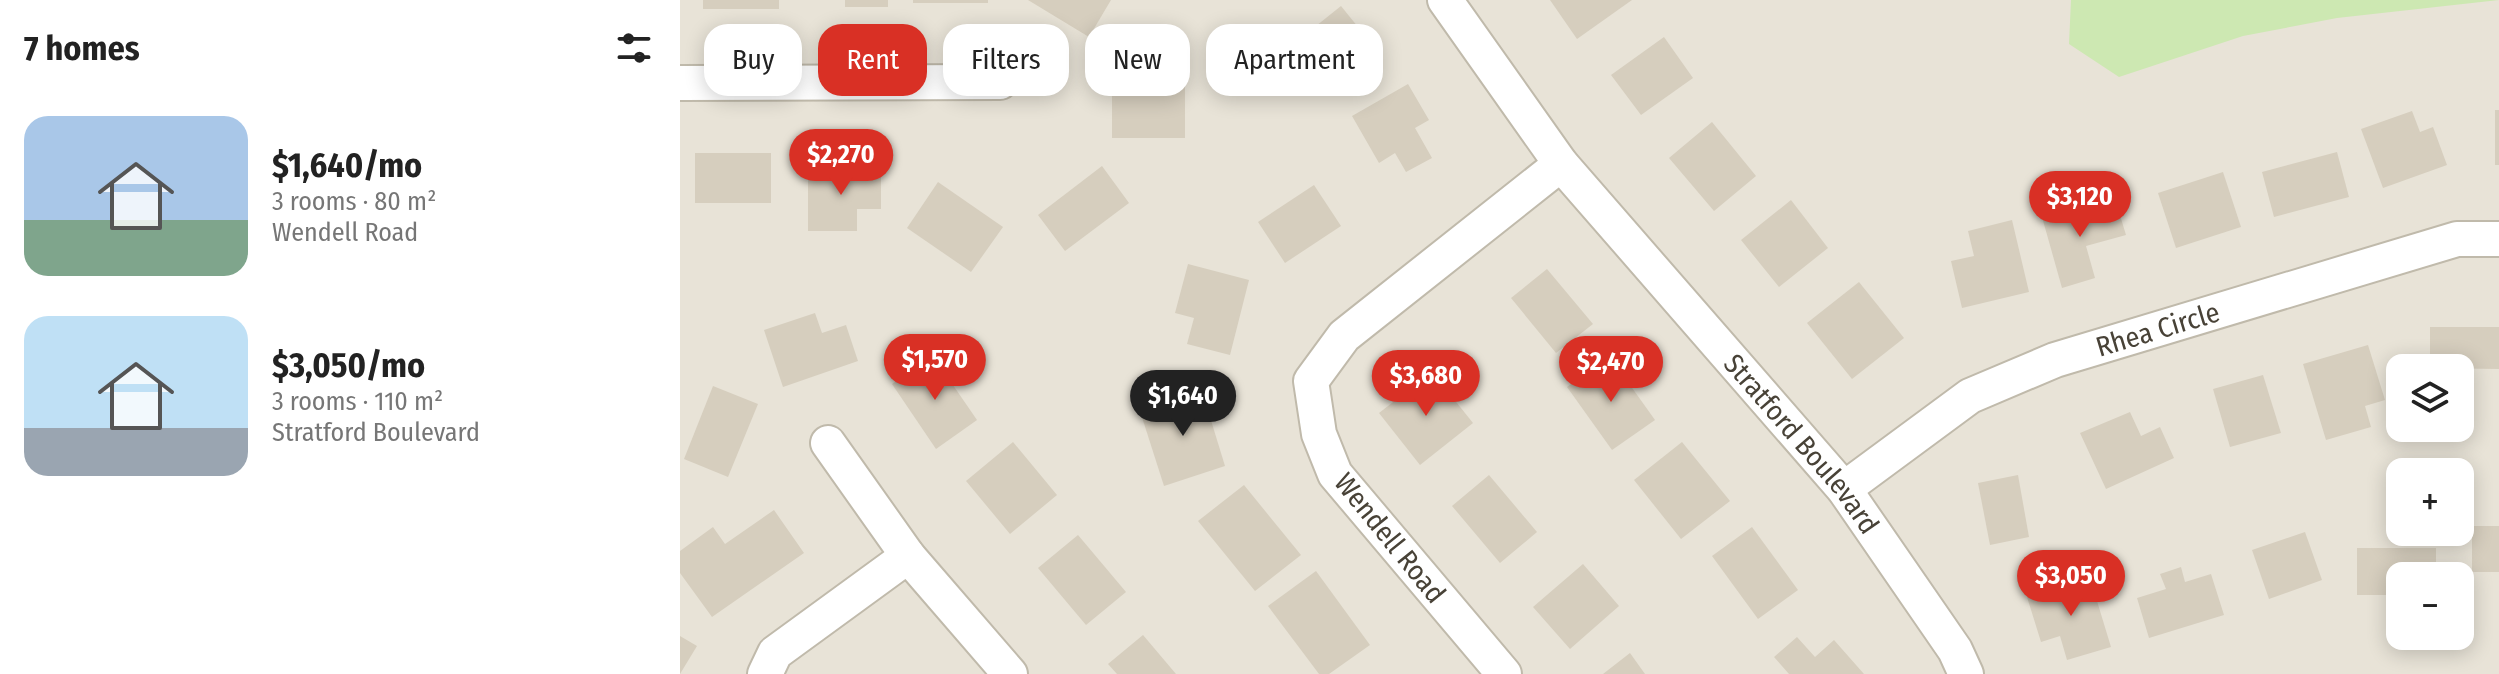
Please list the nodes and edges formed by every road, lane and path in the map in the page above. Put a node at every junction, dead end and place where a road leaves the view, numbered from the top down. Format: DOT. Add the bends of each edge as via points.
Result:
graph roads {
  1 [pos="1445,0"];
  2 [pos="943,82"];
  3 [pos="680,83"];
  4 [pos="1561,164"];
  5 [pos="2499,239"];
  6 [pos="828,443"];
  7 [pos="1844,489"];
  8 [pos="908,556"];
  9 [pos="765,674"];
  10 [pos="1010,674"];
  11 [pos="1504,674"];
  12 [pos="1966,674"];
  1 -- 4 [label="street, Stratford Boulevard"];
  2 -- 3 [label="street"];
  4 -- 7 [label="street, Stratford Boulevard"];
  4 -- 11 [label="street, Wendell Road" via="1344,336 1311,381 1319,434 1335,474"];
  5 -- 7 [label="street, Rhea Circle" via="2457,239 2055,360 1970,396"];
  6 -- 8 [label="street"];
  7 -- 12 [label="street, Stratford Boulevard" via="1955,650"];
  8 -- 9 [label="street" via="775,653"];
  8 -- 10 [label="street"];
}
